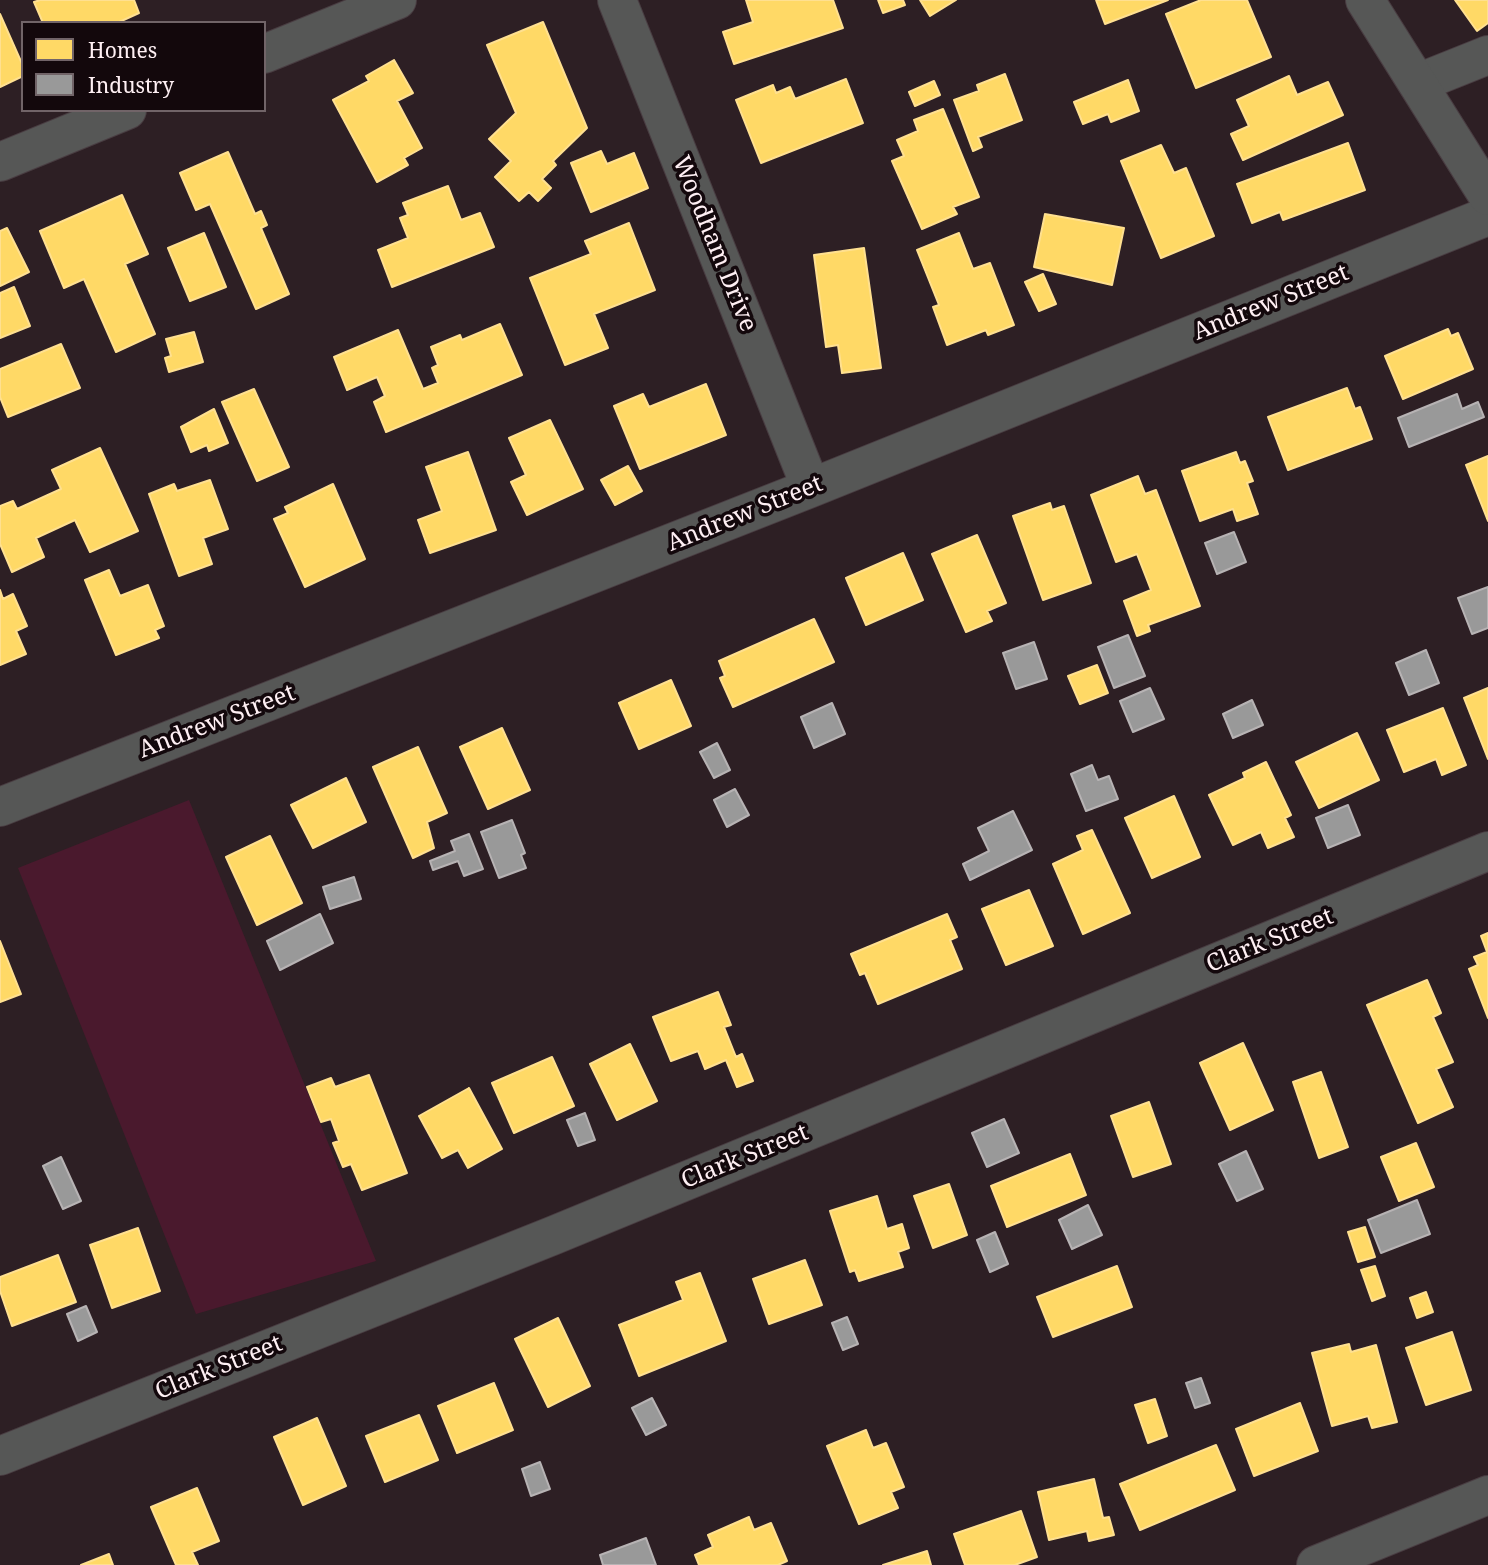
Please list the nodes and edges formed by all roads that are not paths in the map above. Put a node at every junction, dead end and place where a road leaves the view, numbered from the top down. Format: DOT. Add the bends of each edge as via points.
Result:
graph roads {
  1 [pos="397,0"];
  2 [pos="617,0"];
  3 [pos="1365,0"];
  4 [pos="266,53"];
  5 [pos="1488,55"];
  6 [pos="1418,83"];
  7 [pos="122,112"];
  8 [pos="0,162"];
  9 [pos="1488,196"];
  10 [pos="1488,216"];
  11 [pos="811,488"];
  12 [pos="0,807"];
  13 [pos="1488,851"];
  14 [pos="0,1456"];
  15 [pos="1488,1495"];
  16 [pos="1316,1565"];
  1 -- 4 [label="street"];
  2 -- 11 [label="street, Woodham Drive"];
  3 -- 6 [label="street"];
  5 -- 6 [label="street"];
  6 -- 9 [label="street"];
  7 -- 8 [label="street"];
  10 -- 11 [label="street, Andrew Street"];
  11 -- 12 [label="street, Andrew Street"];
  13 -- 14 [label="street, Clark Street" via="552,1236"];
  15 -- 16 [label="street"];
}
